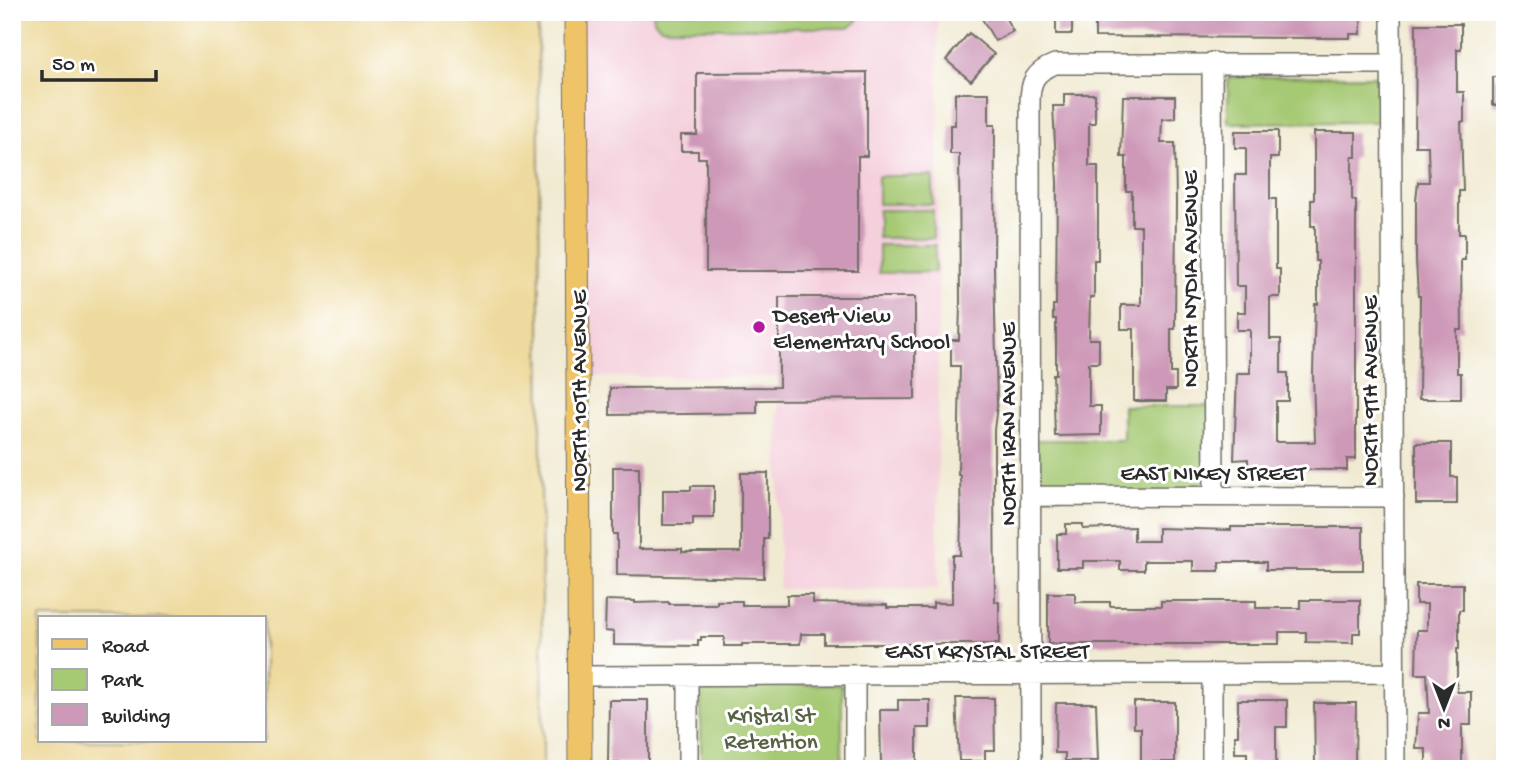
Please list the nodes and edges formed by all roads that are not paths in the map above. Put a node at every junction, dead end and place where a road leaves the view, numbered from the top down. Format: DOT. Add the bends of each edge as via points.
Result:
graph roads {
  1 [pos="576,12"];
  2 [pos="1391,12"];
  3 [pos="1212,62"];
  4 [pos="1391,64"];
  5 [pos="1032,496"];
  6 [pos="1214,496"];
  7 [pos="1394,497"];
  8 [pos="1032,674"];
  9 [pos="1212,674"];
  10 [pos="1394,674"];
  11 [pos="855,675"];
  12 [pos="580,676"];
  13 [pos="688,676"];
  14 [pos="580,769"];
  15 [pos="688,769"];
  16 [pos="855,769"];
  17 [pos="1031,769"];
  18 [pos="1212,769"];
  19 [pos="1395,769"];
  1 -- 12 [label="main road, NORTH 10TH AVENUE"];
  2 -- 4 [label="street, NORTH 9TH AVENUE"];
  3 -- 4 [label="street"];
  3 -- 5 [label="street, NORTH IRAN AVENUE" via="1055,64 1032,78"];
  3 -- 6 [label="street, NORTH NYDIA AVENUE"];
  4 -- 7 [label="street, NORTH 9TH AVENUE"];
  5 -- 6 [label="street, EAST NIKEY STREET"];
  5 -- 8 [label="street, NORTH IRAN AVENUE"];
  6 -- 7 [label="street, EAST NIKEY STREET"];
  7 -- 10 [label="street, NORTH 9TH AVENUE"];
  8 -- 9 [label="street, EAST KRYSTAL STREET"];
  8 -- 11 [label="street, EAST KRYSTAL STREET"];
  8 -- 17 [label="street, NORTH IRAN AVENUE"];
  9 -- 10 [label="street, EAST KRYSTAL STREET"];
  9 -- 18 [label="street"];
  10 -- 19 [label="street, NORTH 9TH AVENUE"];
  11 -- 13 [label="street, EAST KRYSTAL STREET"];
  11 -- 16 [label="street"];
  12 -- 13 [label="street, EAST KRYSTAL STREET"];
  12 -- 14 [label="main road, NORTH 10TH AVENUE"];
  13 -- 15 [label="street"];
}
